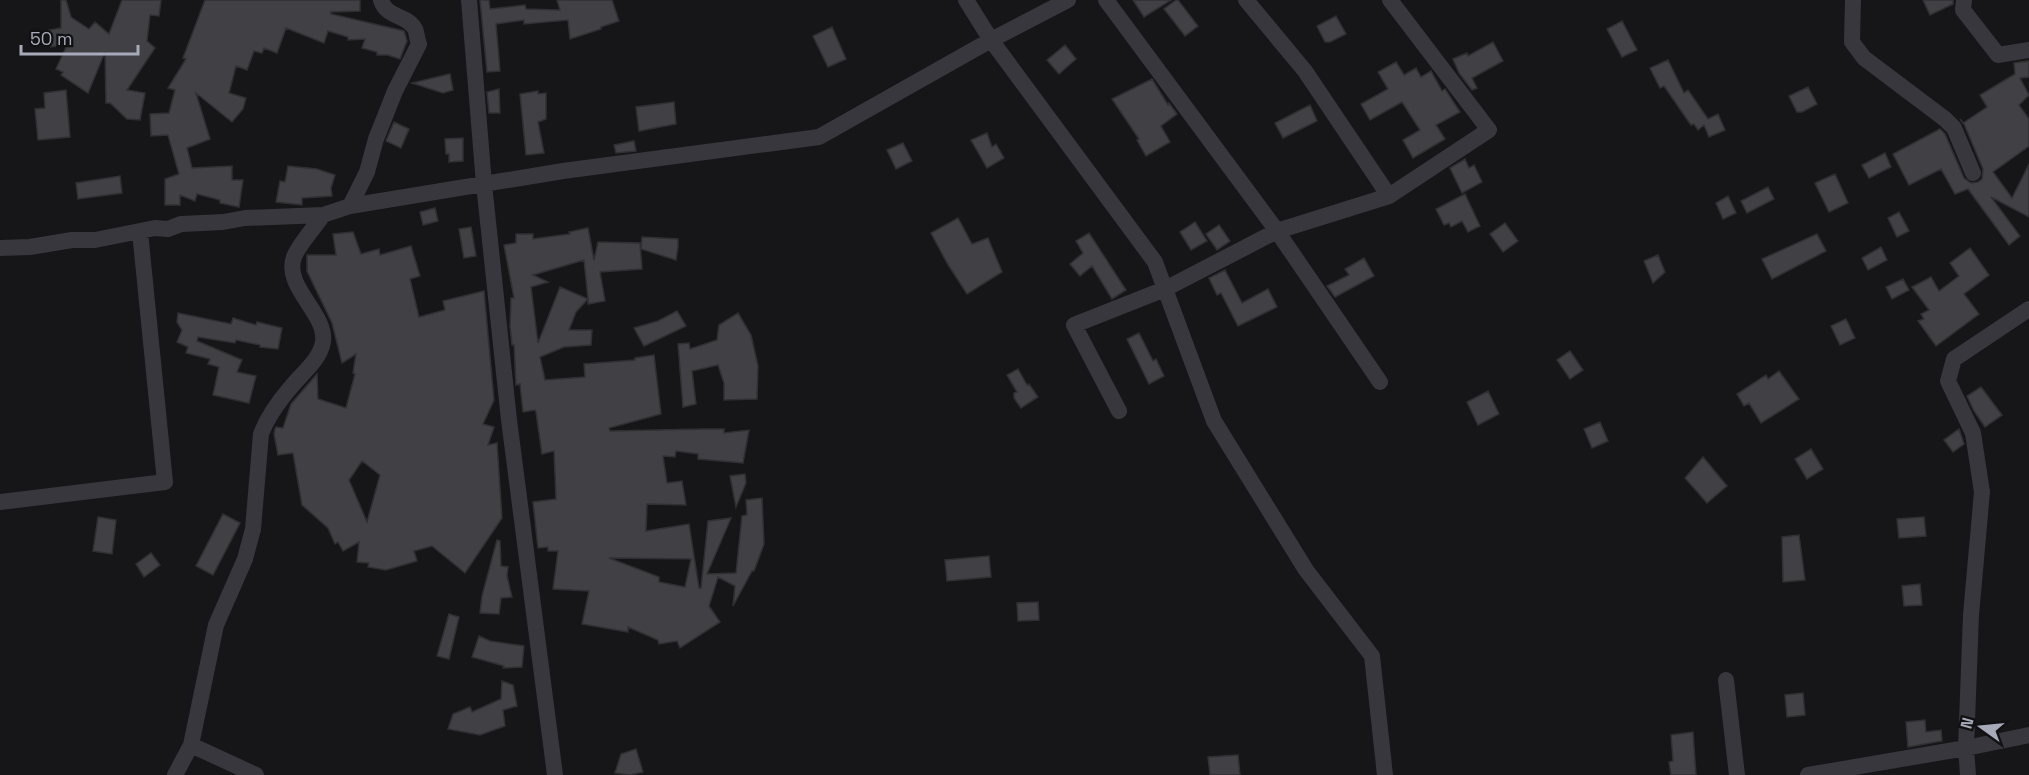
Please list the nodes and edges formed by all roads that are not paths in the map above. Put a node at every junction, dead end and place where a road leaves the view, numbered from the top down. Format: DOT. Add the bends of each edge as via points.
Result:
graph roads {
  1 [pos="381,0"];
  2 [pos="468,0"];
  3 [pos="966,0"];
  4 [pos="1068,0"];
  5 [pos="1106,0"];
  6 [pos="1246,0"];
  7 [pos="1390,0"];
  8 [pos="1853,0"];
  9 [pos="1964,0"];
  10 [pos="991,40"];
  11 [pos="2029,50"];
  12 [pos="1973,173"];
  13 [pos="484,184"];
  14 [pos="1389,196"];
  15 [pos="350,206"];
  16 [pos="323,215"];
  17 [pos="1277,231"];
  18 [pos="140,232"];
  19 [pos="0,248"];
  20 [pos="1165,289"];
  21 [pos="2029,309"];
  22 [pos="1380,382"];
  23 [pos="1119,411"];
  24 [pos="0,502"];
  25 [pos="1726,680"];
  26 [pos="2029,735"];
  27 [pos="191,745"];
  28 [pos="1966,748"];
  29 [pos="1833,773"];
  30 [pos="175,775"];
  31 [pos="256,775"];
  32 [pos="555,775"];
  33 [pos="1385,775"];
  34 [pos="1737,775"];
  35 [pos="1808,775"];
  36 [pos="1968,775"];
  1 -- 15 [label="street" via="394,16 414,28 419,44 395,91 367,172"];
  2 -- 13 [label="street"];
  3 -- 10 [label="street"];
  4 -- 10 [label="street"];
  5 -- 17 [label="street"];
  6 -- 14 [label="street" via="1305,71"];
  7 -- 14 [label="street" via="1489,130"];
  8 -- 12 [label="street" via="1852,42 1864,58 1954,128"];
  9 -- 11 [label="street" via="1963,10 1998,55"];
  10 -- 13 [label="street" via="819,137"];
  10 -- 20 [label="street" via="1155,262"];
  13 -- 15 [label="street"];
  13 -- 32 [label="street" via="509,420"];
  14 -- 17 [label="street"];
  15 -- 16 [label="street"];
  16 -- 18 [label="street" via="245,218"];
  16 -- 27 [label="street" via="296,252 292,268 324,340 313,362 289,389 261,434 253,529 245,559 216,625"];
  17 -- 20 [label="street"];
  17 -- 22 [label="street"];
  18 -- 19 [label="street"];
  18 -- 24 [label="street" via="165,482"];
  20 -- 23 [label="street" via="1074,325"];
  20 -- 33 [label="street" via="1215,421 1306,570 1372,656"];
  21 -- 28 [label="street" via="1954,359 1948,381 1973,433 1982,492 1971,615"];
  25 -- 34 [label="street"];
  26 -- 28 [label="street"];
  27 -- 30 [label="street"];
  27 -- 31 [label="street"];
  28 -- 29 [label="street"];
  28 -- 36 [label="street"];
  29 -- 35 [label="street"];
}
